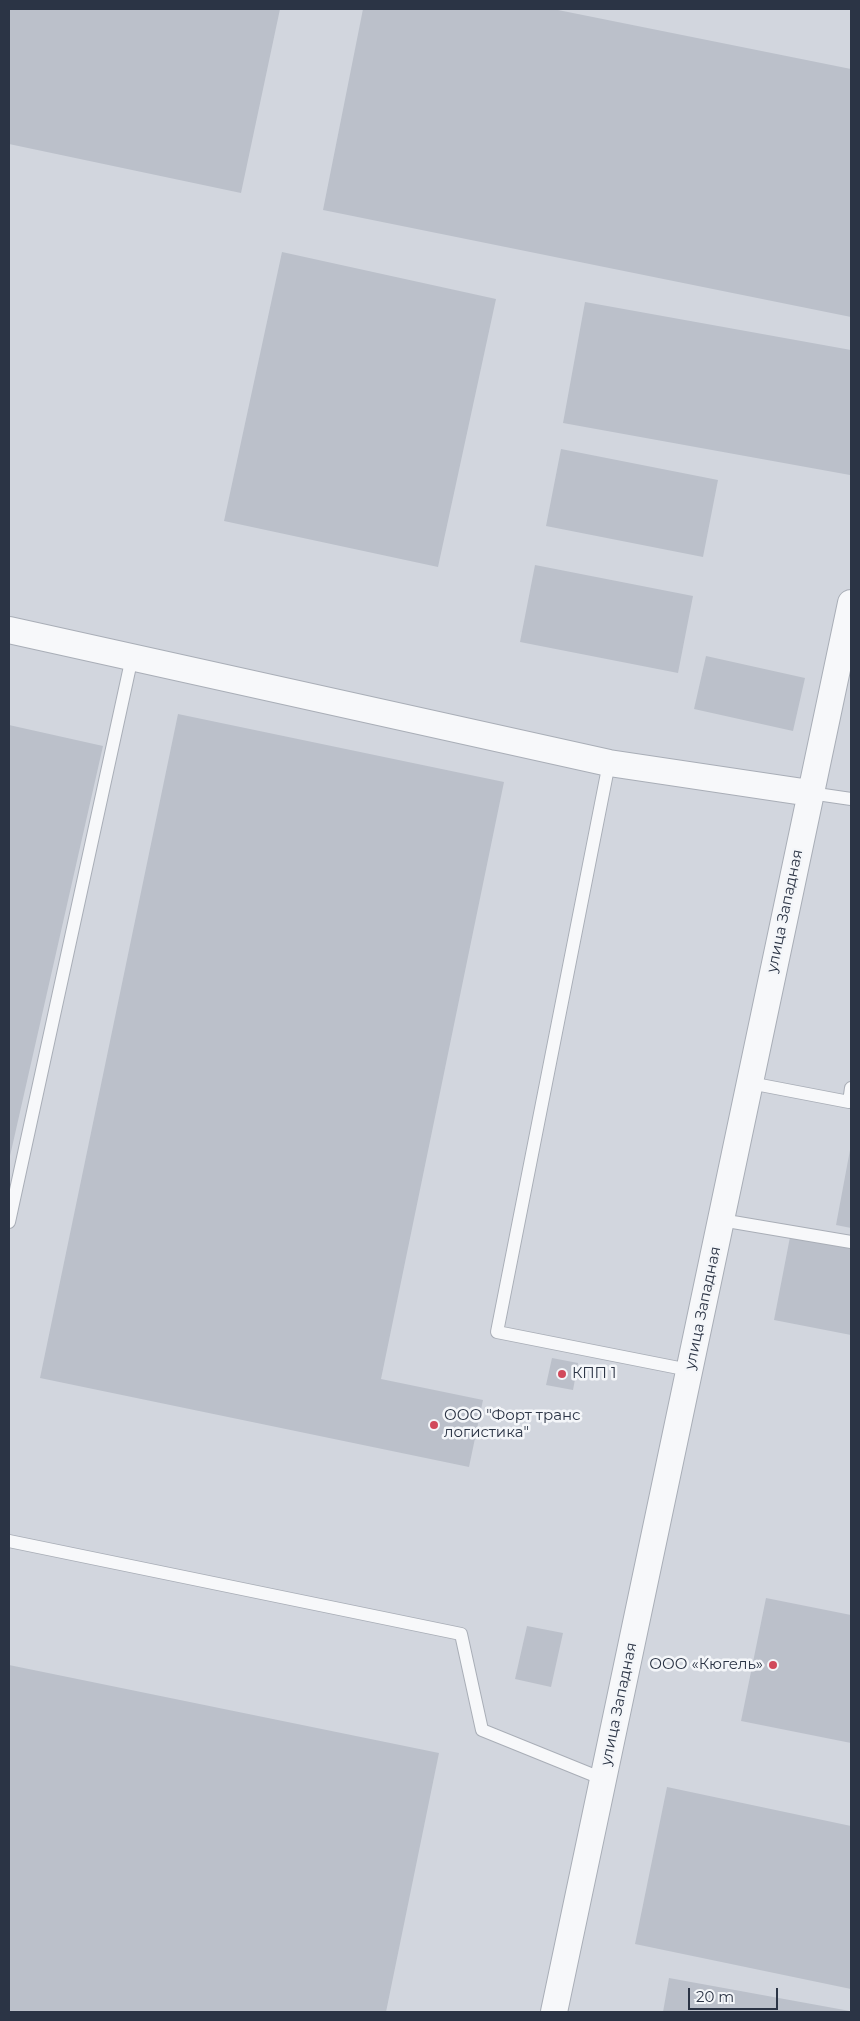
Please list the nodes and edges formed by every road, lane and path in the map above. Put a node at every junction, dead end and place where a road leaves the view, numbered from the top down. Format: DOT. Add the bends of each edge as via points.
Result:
graph roads {
  1 [pos="851,603"];
  2 [pos="9,630"];
  3 [pos="132,657"];
  4 [pos="609,763"];
  5 [pos="810,792"];
  6 [pos="851,799"];
  7 [pos="750,1083"];
  8 [pos="851,1088"];
  9 [pos="721,1220"];
  10 [pos="9,1222"];
  11 [pos="851,1242"];
  12 [pos="689,1370"];
  13 [pos="9,1541"];
  14 [pos="603,1779"];
  15 [pos="554,2012"];
  1 -- 5 [label="street, улица Западная"];
  2 -- 3 [label="street"];
  3 -- 4 [label="street"];
  3 -- 10 [label="lane"];
  4 -- 5 [label="street"];
  4 -- 12 [label="lane" via="497,1332"];
  5 -- 6 [label="lane"];
  5 -- 7 [label="street, улица Западная"];
  7 -- 8 [label="lane" via="849,1102"];
  7 -- 9 [label="street, улица Западная"];
  9 -- 11 [label="lane"];
  9 -- 12 [label="street, улица Западная"];
  12 -- 14 [label="street, улица Западная"];
  13 -- 14 [label="lane" via="462,1634 482,1730"];
  14 -- 15 [label="street, улица Западная"];
}
